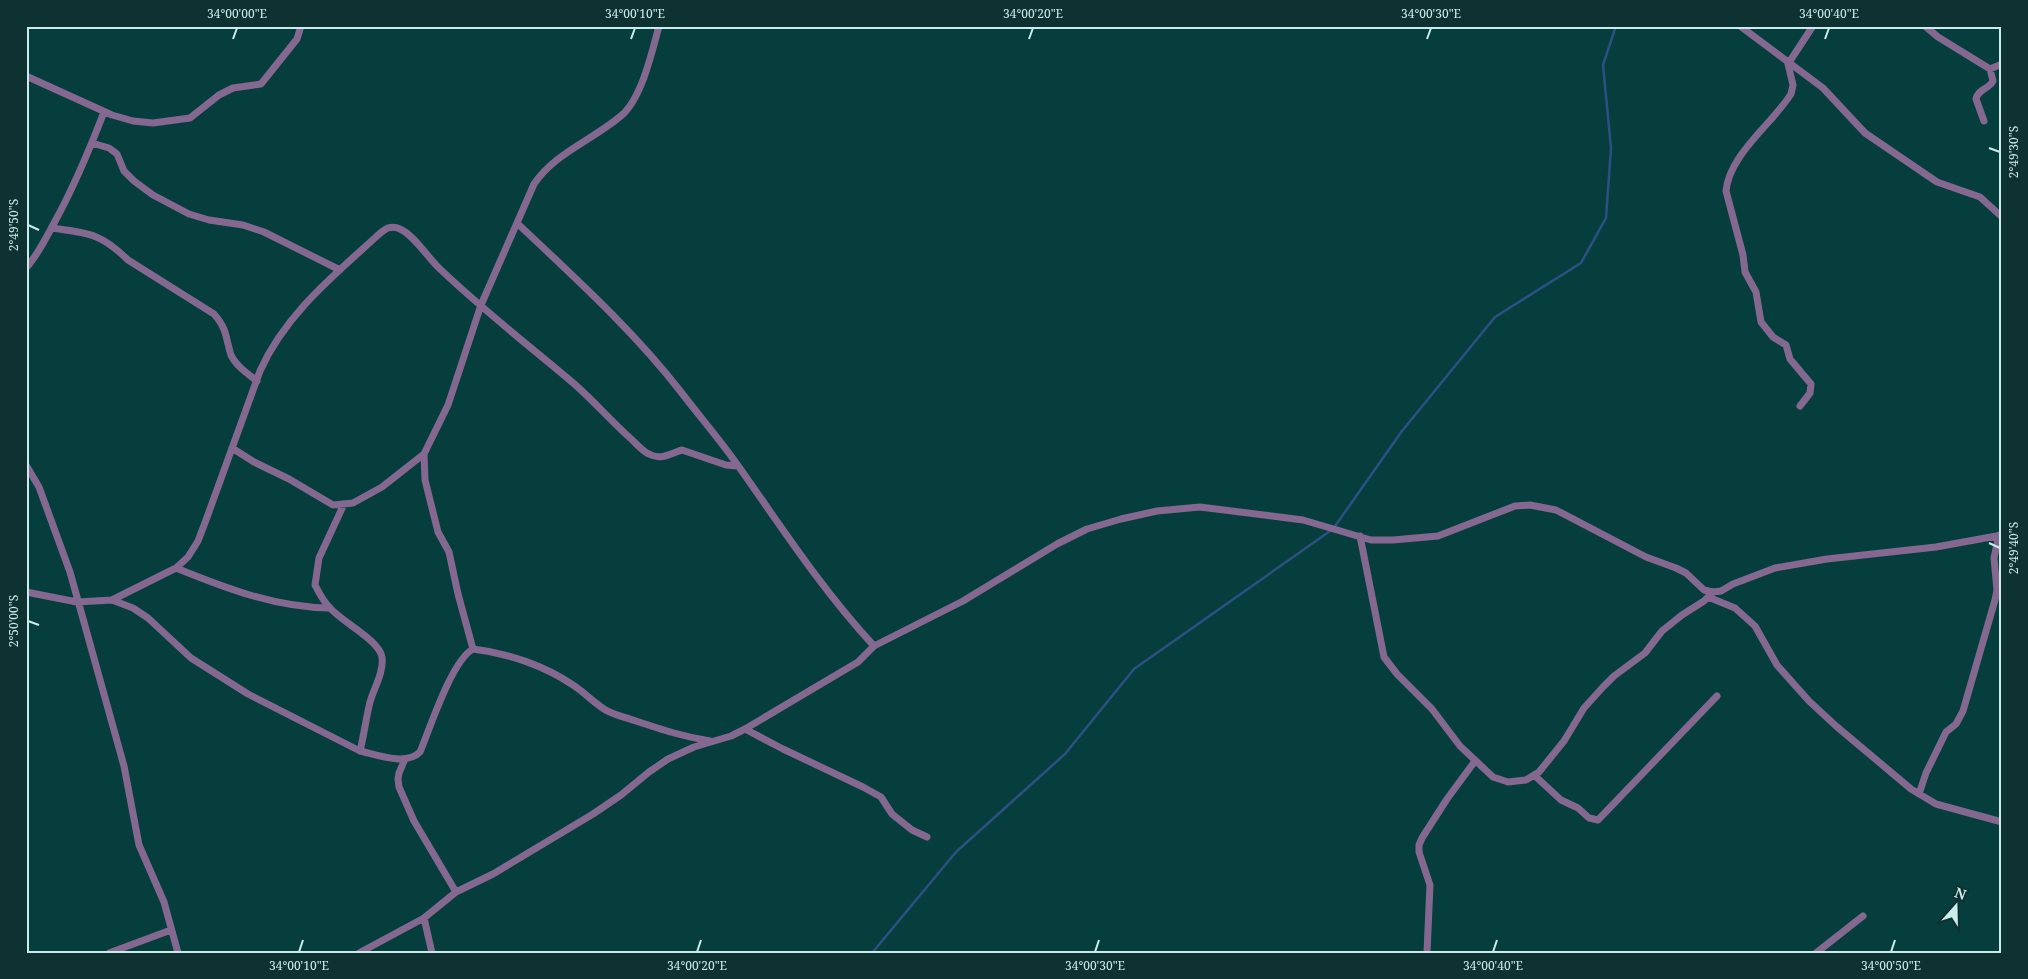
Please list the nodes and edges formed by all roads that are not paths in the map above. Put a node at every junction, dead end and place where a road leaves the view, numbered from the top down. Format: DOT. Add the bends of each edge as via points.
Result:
graph roads {
  1 [pos="301,26"];
  2 [pos="659,26"];
  3 [pos="1740,26"];
  4 [pos="1813,26"];
  5 [pos="1925,26"];
  6 [pos="1788,64"];
  7 [pos="2002,64"];
  8 [pos="1990,69"];
  9 [pos="26,76"];
  10 [pos="104,112"];
  11 [pos="1984,121"];
  12 [pos="92,143"];
  13 [pos="2002,216"];
  14 [pos="518,224"];
  15 [pos="52,228"];
  16 [pos="26,268"];
  17 [pos="340,270"];
  18 [pos="481,305"];
  19 [pos="257,381"];
  20 [pos="1800,406"];
  21 [pos="232,448"];
  22 [pos="424,454"];
  23 [pos="26,465"];
  24 [pos="738,466"];
  25 [pos="344,504"];
  26 [pos="2000,535"];
  27 [pos="1360,536"];
  28 [pos="176,568"];
  29 [pos="26,592"];
  30 [pos="1710,595"];
  31 [pos="112,600"];
  32 [pos="77,602"];
  33 [pos="330,608"];
  34 [pos="874,646"];
  35 [pos="473,649"];
  36 [pos="1717,696"];
  37 [pos="745,729"];
  38 [pos="710,741"];
  39 [pos="360,751"];
  40 [pos="405,759"];
  41 [pos="1475,760"];
  42 [pos="1534,775"];
  43 [pos="1919,794"];
  44 [pos="2002,822"];
  45 [pos="928,837"];
  46 [pos="456,892"];
  47 [pos="1864,916"];
  48 [pos="424,918"];
  49 [pos="172,930"];
  50 [pos="109,953"];
  51 [pos="178,953"];
  52 [pos="359,953"];
  53 [pos="432,953"];
  54 [pos="1427,953"];
  55 [pos="1816,953"];
  1 -- 10 [label="street" via="297,39 260,84 233,88 190,118 147,122"];
  2 -- 14 [label="street" via="638,91 623,114 560,156 540,175"];
  3 -- 6 [label="street"];
  4 -- 6 [label="street"];
  5 -- 8 [label="street"];
  6 -- 13 [label="street" via="1822,88 1865,133 1917,170 1937,182 1980,197"];
  6 -- 20 [label="street" via="1793,85 1791,94 1734,166 1726,191 1745,272 1756,292 1761,322 1786,345 1790,358 1811,384 1810,393"];
  7 -- 8 [label="street"];
  8 -- 11 [label="street" via="1993,81 1979,92 1976,99"];
  9 -- 10 [label="street"];
  10 -- 12 [label="street"];
  12 -- 15 [label="street"];
  12 -- 17 [label="street" via="109,148 117,154 124,171 134,181 189,214 264,232"];
  14 -- 18 [label="street"];
  14 -- 24 [label="street" via="615,317 680,390"];
  15 -- 16 [label="street"];
  15 -- 19 [label="street" via="93,234 135,265 214,314 223,323 232,356"];
  17 -- 18 [label="street" via="386,228 393,226 410,237 438,268"];
  17 -- 19 [label="street" via="287,325 270,348"];
  18 -- 22 [label="street" via="448,405"];
  18 -- 24 [label="street" via="573,383 649,454 671,456 682,450"];
  19 -- 21 [label="street"];
  21 -- 25 [label="street" via="333,505"];
  21 -- 28 [label="street" via="198,541"];
  22 -- 25 [label="street" via="382,487 353,503"];
  22 -- 35 [label="street" via="425,480 438,532 449,552"];
  23 -- 32 [label="street" via="39,487 70,572"];
  24 -- 34 [label="street" via="840,608"];
  25 -- 33 [label="street" via="319,558 316,577 315,585"];
  26 -- 30 [label="street" via="1936,547 1775,568"];
  26 -- 43 [label="street" via="1994,558 1995,600 1968,694 1956,724 1946,732"];
  27 -- 30 [label="street" via="1371,540 1393,540 1438,536 1515,506 1544,506 1646,557 1686,573"];
  27 -- 34 [label="street" via="1303,520 1200,507 1121,519 1087,529 1057,544 963,601"];
  27 -- 41 [label="street" via="1384,657"];
  28 -- 31 [label="street"];
  28 -- 33 [label="street" via="221,586 292,606"];
  29 -- 32 [label="street"];
  30 -- 42 [label="street" via="1668,626 1645,653 1609,681 1584,708 1564,742"];
  30 -- 43 [label="street" via="1735,608 1756,626 1777,665 1809,701"];
  31 -- 32 [label="street"];
  31 -- 39 [label="street" via="148,618 191,658 248,694"];
  32 -- 49 [label="street" via="117,740 139,845 164,902"];
  33 -- 39 [label="street" via="382,656 382,668 370,702"];
  34 -- 37 [label="street" via="858,662"];
  35 -- 38 [label="street" via="502,655 549,672 572,684 603,709 618,715 675,735"];
  35 -- 40 [label="street" via="465,654 450,679 420,752"];
  36 -- 42 [label="street" via="1598,820 1589,818 1561,800"];
  37 -- 38 [label="street"];
  37 -- 45 [label="street" via="875,794 892,814 912,830"];
  38 -- 46 [label="street" via="668,759 593,814 493,874"];
  39 -- 40 [label="street"];
  40 -- 46 [label="street" via="399,773 399,787 414,821"];
  41 -- 42 [label="street" via="1493,777 1508,782 1526,780"];
  41 -- 54 [label="street" via="1419,845 1430,885"];
  43 -- 44 [label="street" via="1936,804"];
  46 -- 48 [label="street"];
  47 -- 55 [label="street"];
  48 -- 52 [label="street"];
  48 -- 53 [label="street"];
  49 -- 50 [label="street"];
  49 -- 51 [label="street"];
}
